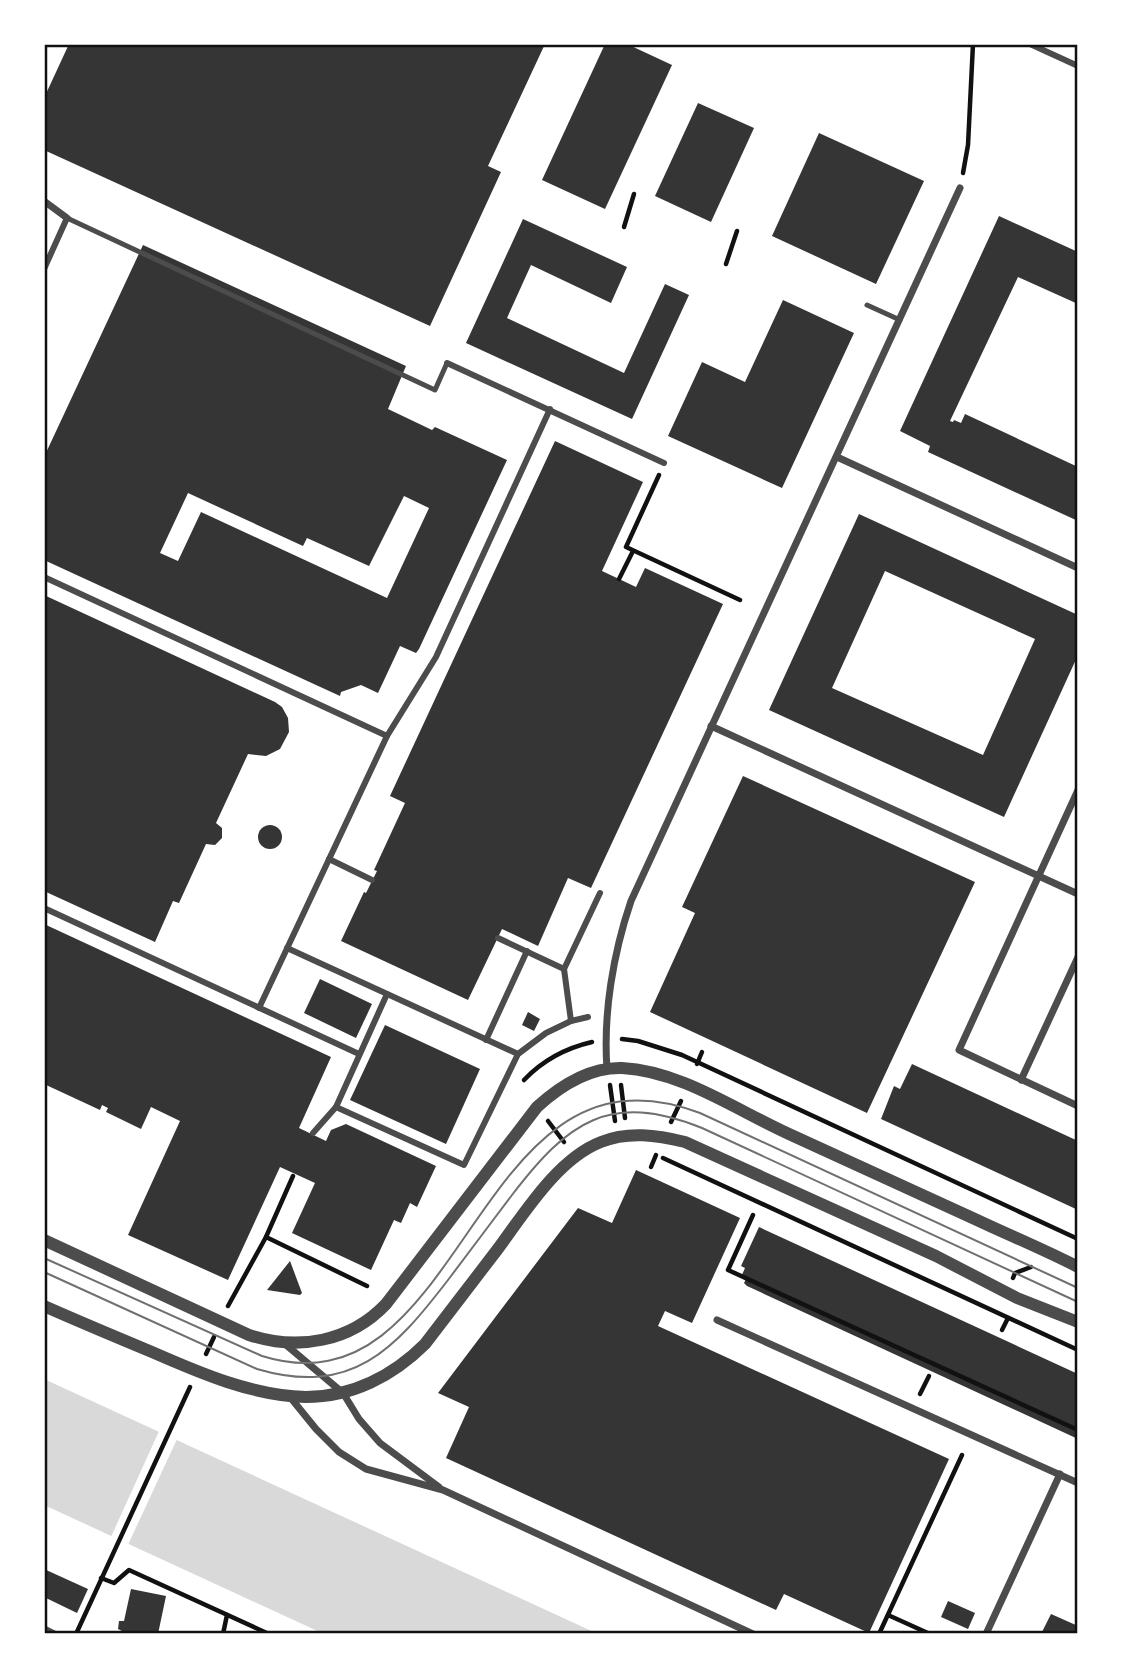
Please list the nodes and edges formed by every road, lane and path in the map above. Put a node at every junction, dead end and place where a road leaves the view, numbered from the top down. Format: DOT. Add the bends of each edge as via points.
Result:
graph roads {
  1 [pos="973,44"];
  2 [pos="1030,44"];
  3 [pos="1078,66"];
  4 [pos="960,188"];
  5 [pos="634,194"];
  6 [pos="44,201"];
  7 [pos="68,218"];
  8 [pos="624,227"];
  9 [pos="737,231"];
  10 [pos="726,264"];
  11 [pos="44,269"];
  12 [pos="867,305"];
  13 [pos="900,320"];
  14 [pos="447,363"];
  15 [pos="550,409"];
  16 [pos="837,457"];
  17 [pos="664,463"];
  18 [pos="633,551"];
  19 [pos="1078,568"];
  20 [pos="44,577"];
  21 [pos="619,579"];
  22 [pos="740,600"];
  23 [pos="711,726"];
  24 [pos="387,736"];
  25 [pos="1078,789"];
  26 [pos="329,859"];
  27 [pos="1038,876"];
  28 [pos="372,880"];
  29 [pos="600,893"];
  30 [pos="1078,894"];
  31 [pos="44,908"];
  32 [pos="498,938"];
  33 [pos="287,948"];
  34 [pos="527,951"];
  35 [pos="1078,957"];
  36 [pos="565,969"];
  37 [pos="387,994"];
  38 [pos="259,1008"];
  39 [pos="588,1017"];
  40 [pos="571,1021"];
  41 [pos="605,1039"];
  42 [pos="486,1040"];
  43 [pos="575,1046"];
  44 [pos="702,1052"];
  45 [pos="359,1054"];
  46 [pos="518,1055"];
  47 [pos="698,1063"];
  48 [pos="613,1069"];
  49 [pos="509,1072"];
  50 [pos="1021,1080"];
  51 [pos="688,1085"];
  52 [pos="1078,1105"];
  53 [pos="336,1107"];
  54 [pos="537,1107"];
  55 [pos="313,1133"];
  56 [pos="622,1136"];
  57 [pos="664,1137"];
  58 [pos="653,1155"];
  59 [pos="576,1157"];
  60 [pos="651,1167"];
  61 [pos="293,1176"];
  62 [pos="753,1214"];
  63 [pos="1040,1221"];
  64 [pos="266,1237"];
  65 [pos="1078,1239"];
  66 [pos="44,1240"];
  67 [pos="1030,1242"];
  68 [pos="1078,1267"];
  69 [pos="367,1286"];
  70 [pos="233,1295"];
  71 [pos="1017,1297"];
  72 [pos="44,1306"];
  73 [pos="1008,1318"];
  74 [pos="717,1320"];
  75 [pos="1078,1322"];
  76 [pos="1002,1330"];
  77 [pos="878,1331"];
  78 [pos="875,1337"];
  79 [pos="285,1344"];
  80 [pos="1078,1350"];
  81 [pos="343,1393"];
  82 [pos="289,1395"];
  83 [pos="174,1422"];
  84 [pos="1078,1430"];
  85 [pos="962,1455"];
  86 [pos="1060,1474"];
  87 [pos="1078,1483"];
  88 [pos="443,1490"];
  89 [pos="101,1578"];
  90 [pos="228,1615"];
  91 [pos="888,1615"];
  92 [pos="44,1629"];
  93 [pos="54,1634"];
  94 [pos="76,1634"];
  95 [pos="223,1634"];
  96 [pos="269,1634"];
  97 [pos="753,1634"];
  98 [pos="879,1634"];
  99 [pos="930,1634"];
  100 [pos="986,1634"];
  1 -- 4 [label="path" via="968,145"];
  2 -- 3 [label="street"];
  4 -- 13 [label="street"];
  5 -- 8 [label="path"];
  6 -- 7 [label="street"];
  7 -- 11 [label="street"];
  7 -- 14 [label="lane" via="435,390"];
  9 -- 10 [label="path"];
  12 -- 13 [label="lane"];
  13 -- 16 [label="street"];
  14 -- 15 [label="street"];
  15 -- 17 [label="street"];
  15 -- 24 [label="street" via="434,661"];
  16 -- 19 [label="street"];
  16 -- 23 [label="street"];
  17 -- 18 [label="path" via="625,547"];
  18 -- 21 [label="path"];
  18 -- 22 [label="path"];
  20 -- 24 [label="street"];
  23 -- 27 [label="street"];
  23 -- 41 [label="street" via="625,919"];
  24 -- 26 [label="street"];
  25 -- 27 [label="street"];
  26 -- 28 [label="street"];
  26 -- 33 [label="street"];
  27 -- 30 [label="street"];
  27 -- 50 [label="street" via="959,1050"];
  29 -- 36 [label="street"];
  31 -- 38 [label="street"];
  32 -- 34 [label="street"];
  33 -- 37 [label="street"];
  33 -- 38 [label="street"];
  34 -- 36 [label="street"];
  34 -- 42 [label="street"];
  35 -- 50 [label="street"];
  36 -- 40 [label="street"];
  37 -- 42 [label="street"];
  37 -- 45 [label="street"];
  38 -- 45 [label="street"];
  39 -- 40 [label="street"];
  40 -- 46 [label="street"];
  41 -- 43 [label="path"];
  41 -- 47 [label="path" via="638,1041"];
  41 -- 48 [label="street"];
  42 -- 46 [label="street"];
  44 -- 47 [label="path"];
  45 -- 53 [label="street"];
  46 -- 49 [label="street"];
  47 -- 51 [label="path"];
  47 -- 63 [label="path"];
  48 -- 51 [label="street" via="642,1070"];
  48 -- 54 [label="street" via="565,1084"];
  48 -- 56 [label="path"];
  48 -- 56 [label="path"];
  49 -- 53 [label="street" via="464,1165"];
  49 -- 54 [label="path"];
  50 -- 52 [label="street"];
  51 -- 57 [label="path"];
  51 -- 67 [label="street"];
  53 -- 55 [label="street"];
  54 -- 59 [label="path"];
  54 -- 79 [label="street" via="376,1314 356,1328 323,1340"];
  56 -- 57 [label="street"];
  56 -- 59 [label="street"];
  57 -- 58 [label="path"];
  57 -- 71 [label="street" via="719,1157"];
  58 -- 60 [label="path"];
  58 -- 73 [label="path"];
  59 -- 81 [label="street" via="532,1204 425,1344 376,1380"];
  61 -- 64 [label="path"];
  62 -- 78 [label="path" via="728,1270"];
  63 -- 65 [label="path"];
  63 -- 67 [label="path"];
  64 -- 69 [label="path"];
  64 -- 70 [label="path"];
  66 -- 79 [label="street" via="249,1335"];
  67 -- 68 [label="street"];
  67 -- 71 [label="path" via="1025,1254 1035,1259 1031,1267 1015,1273 1011,1282 1022,1287"];
  71 -- 73 [label="path"];
  71 -- 75 [label="street"];
  72 -- 82 [label="street" via="198,1371"];
  73 -- 76 [label="path"];
  73 -- 80 [label="path"];
  74 -- 86 [label="street"];
  77 -- 78 [label="path"];
  78 -- 84 [label="path"];
  79 -- 81 [label="street"];
  81 -- 82 [label="street"];
  81 -- 88 [label="street" via="380,1443"];
  82 -- 88 [label="street" via="339,1452 366,1469"];
  83 -- 89 [label="path"];
  85 -- 91 [label="path"];
  86 -- 87 [label="street"];
  86 -- 100 [label="street"];
  88 -- 97 [label="street"];
  89 -- 90 [label="path" via="114,1583 129,1570"];
  89 -- 94 [label="path"];
  90 -- 95 [label="path"];
  90 -- 96 [label="path"];
  91 -- 98 [label="path"];
  91 -- 99 [label="path"];
  92 -- 93 [label="street"];
}
